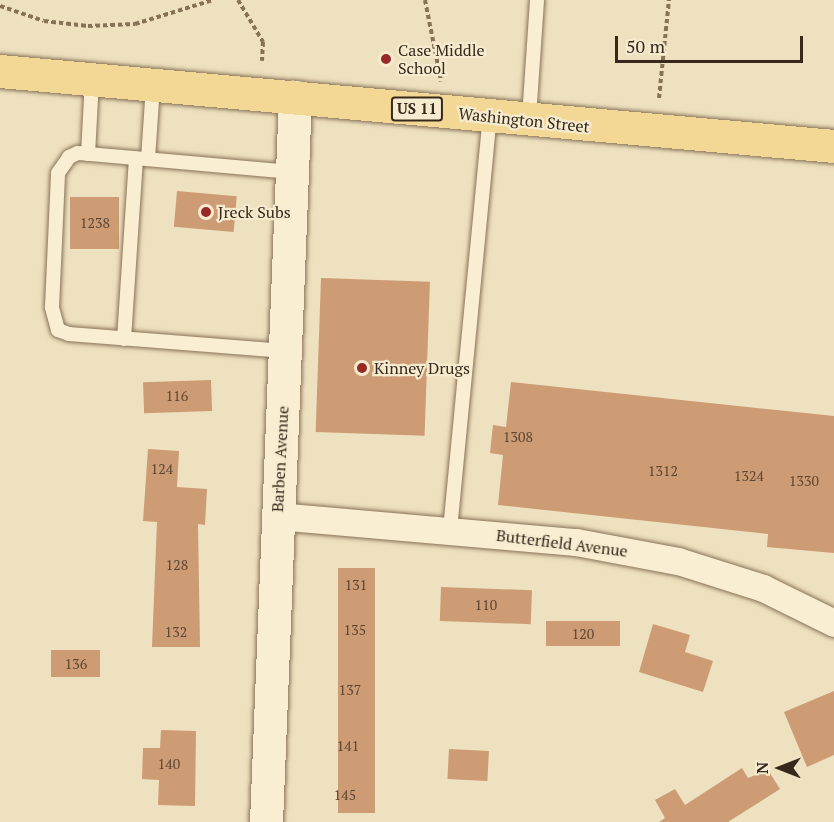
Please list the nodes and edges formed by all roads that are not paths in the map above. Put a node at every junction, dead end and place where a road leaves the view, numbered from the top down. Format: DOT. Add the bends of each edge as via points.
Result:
graph roads {
  1 [pos="537,0"];
  2 [pos="0,71"];
  3 [pos="92,80"];
  4 [pos="153,85"];
  5 [pos="295,97"];
  6 [pos="490,116"];
  7 [pos="529,120"];
  8 [pos="834,146"];
  9 [pos="88,154"];
  10 [pos="142,158"];
  11 [pos="290,172"];
  12 [pos="124,339"];
  13 [pos="285,351"];
  14 [pos="277,516"];
  15 [pos="450,530"];
  16 [pos="834,623"];
  17 [pos="266,822"];
  1 -- 7 [label="lane"];
  2 -- 3 [label="main road, Washington Street / US 11"];
  3 -- 4 [label="main road, Washington Street / US 11"];
  3 -- 9 [label="lane"];
  4 -- 5 [label="main road, Washington Street / US 11"];
  4 -- 10 [label="lane"];
  5 -- 6 [label="main road, Washington Street / US 11"];
  5 -- 11 [label="street, Barben Avenue"];
  6 -- 7 [label="main road, Washington Street / US 11"];
  6 -- 15 [label="lane"];
  7 -- 8 [label="main road, Washington Street / US 11"];
  9 -- 10 [label="lane"];
  9 -- 12 [label="lane" via="69,157 58,173 53,321 58,330 69,334"];
  10 -- 11 [label="lane"];
  10 -- 12 [label="lane"];
  11 -- 13 [label="street, Barben Avenue"];
  12 -- 13 [label="lane"];
  13 -- 14 [label="street, Barben Avenue"];
  14 -- 15 [label="street, Butterfield Avenue"];
  14 -- 17 [label="street, Barben Avenue"];
  15 -- 16 [label="street, Butterfield Avenue" via="576,542 678,561 764,588"];
}
